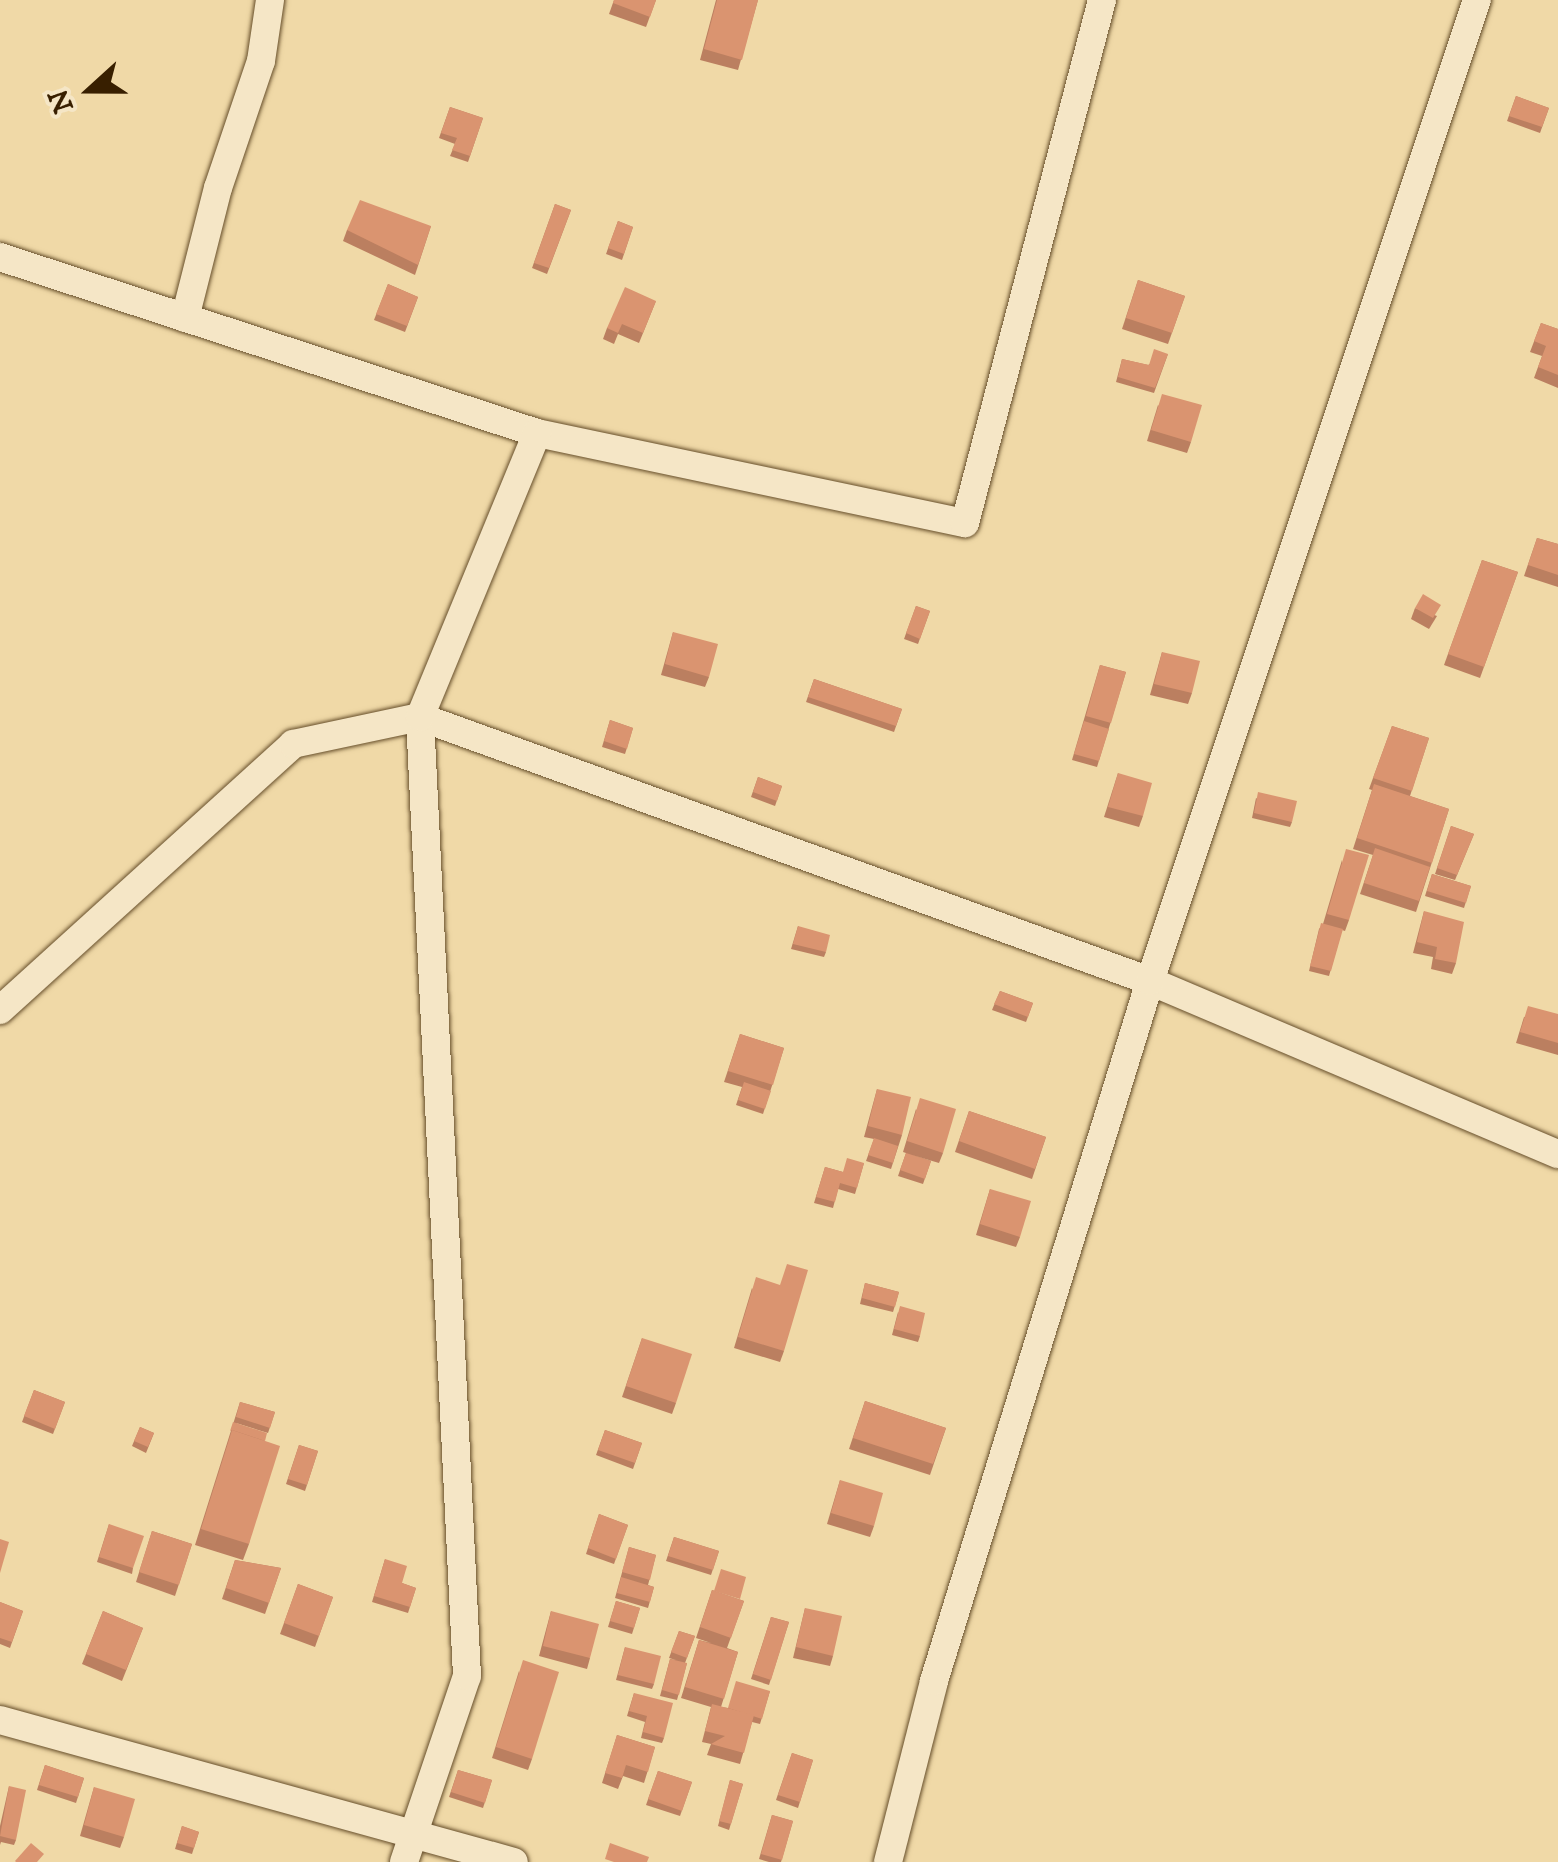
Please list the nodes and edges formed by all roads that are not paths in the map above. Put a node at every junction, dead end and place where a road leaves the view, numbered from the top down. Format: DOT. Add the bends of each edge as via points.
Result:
graph roads {
  1 [pos="270,0"];
  2 [pos="1477,0"];
  3 [pos="1097,3"];
  4 [pos="0,257"];
  5 [pos="185,318"];
  6 [pos="536,433"];
  7 [pos="420,717"];
  8 [pos="1150,981"];
  9 [pos="0,1010"];
  10 [pos="1558,1154"];
  11 [pos="0,1720"];
  12 [pos="414,1832"];
  13 [pos="404,1862"];
  14 [pos="514,1862"];
  15 [pos="888,1862"];
  1 -- 5 [label="street" via="261,61 218,188"];
  2 -- 8 [label="street"];
  3 -- 6 [label="street" via="965,524"];
  4 -- 5 [label="street"];
  5 -- 6 [label="street"];
  6 -- 7 [label="street"];
  7 -- 8 [label="street"];
  7 -- 9 [label="street" via="293,744"];
  7 -- 12 [label="street" via="467,1676"];
  8 -- 10 [label="street"];
  8 -- 15 [label="street" via="934,1681"];
  11 -- 12 [label="street"];
  12 -- 13 [label="street"];
  12 -- 14 [label="street"];
}
